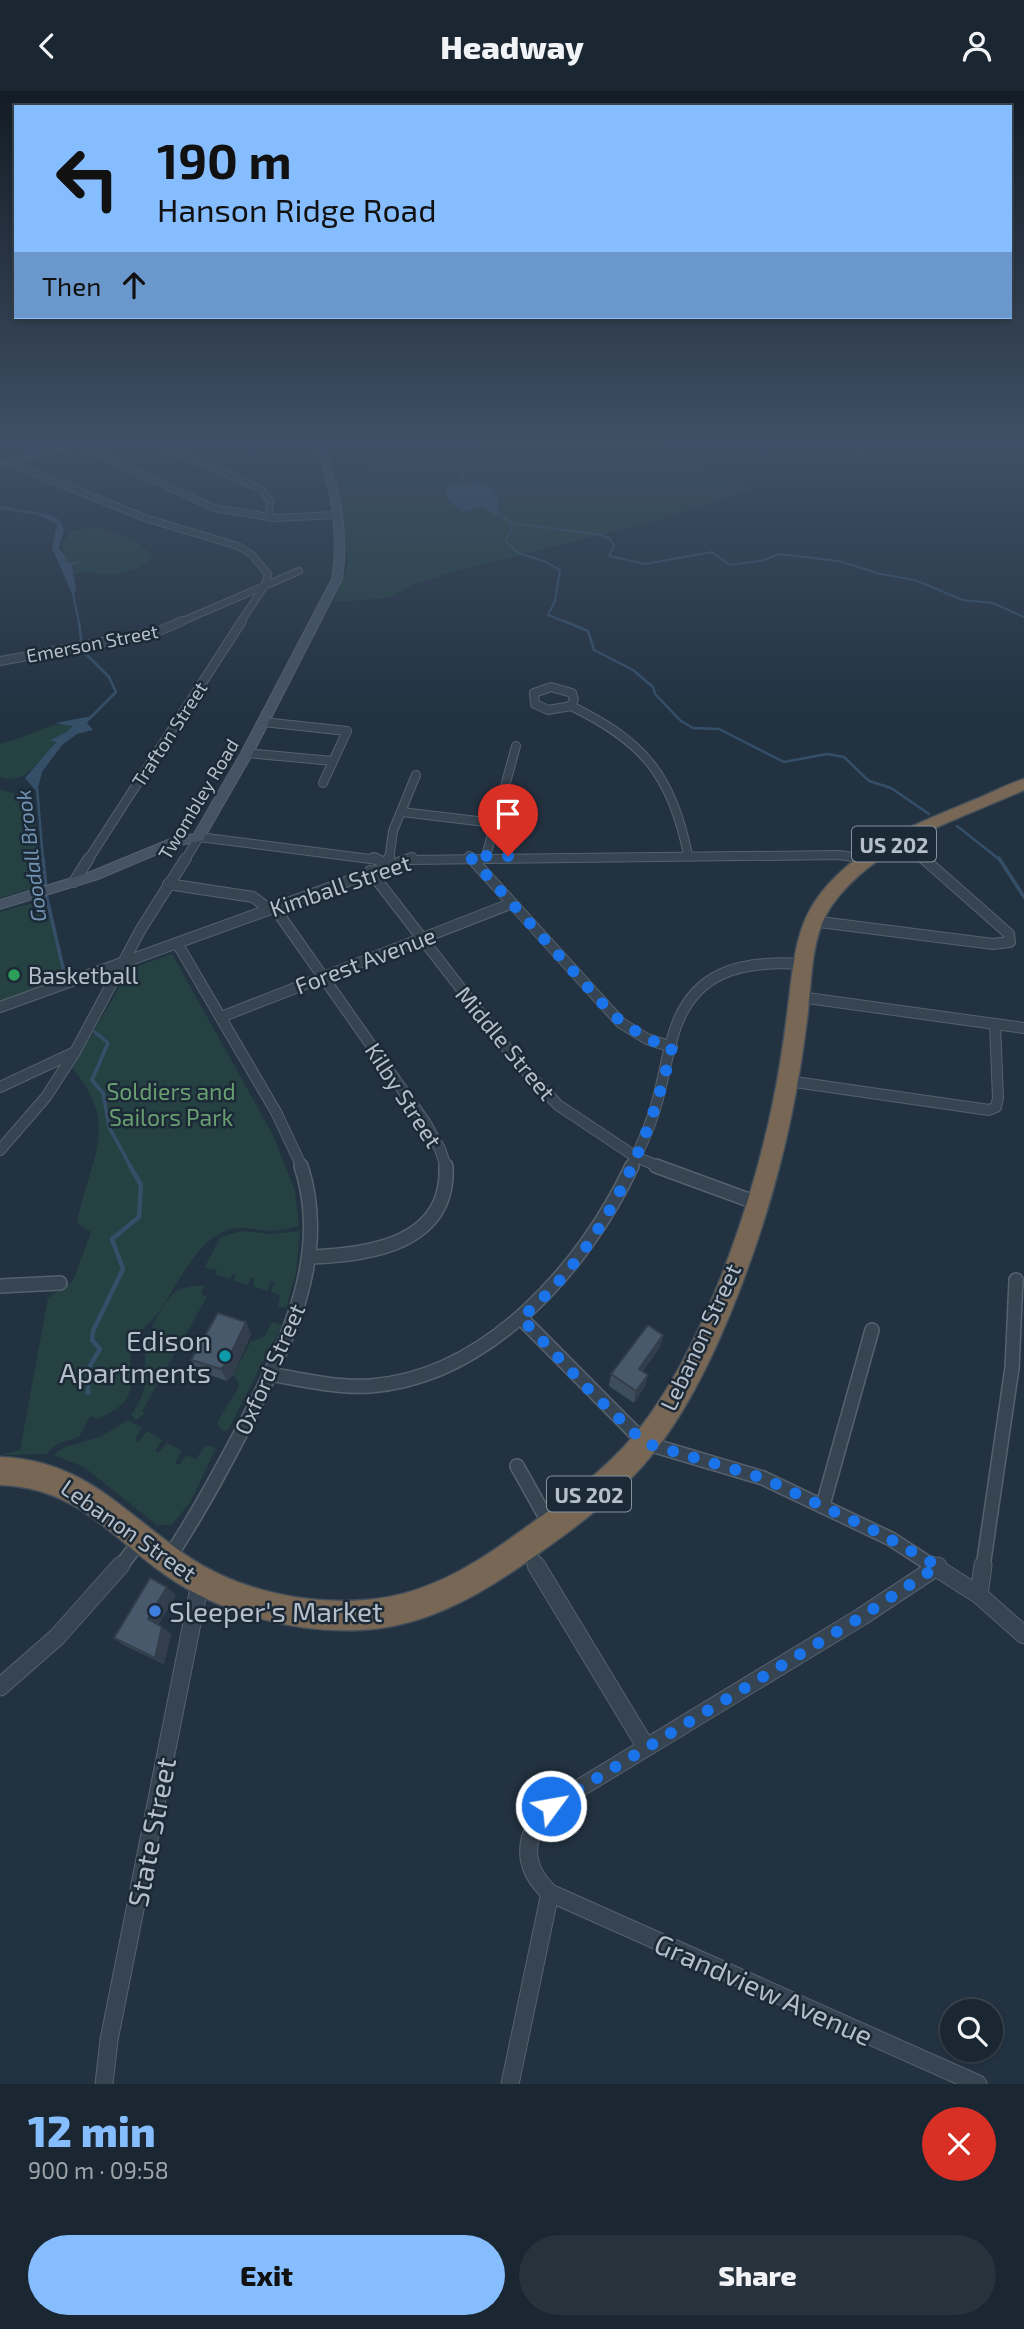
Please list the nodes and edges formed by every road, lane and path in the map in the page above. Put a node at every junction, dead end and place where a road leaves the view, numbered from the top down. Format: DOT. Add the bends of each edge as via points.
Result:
graph roads {
  1 [pos="195,533"];
  2 [pos="337,533"];
  3 [pos="299,571"];
  4 [pos="265,585"];
  5 [pos="0,661"];
  6 [pos="571,706"];
  7 [pos="263,722"];
  8 [pos="516,746"];
  9 [pos="247,753"];
  10 [pos="333,761"];
  11 [pos="416,775"];
  12 [pos="323,783"];
  13 [pos="1024,784"];
  14 [pos="402,812"];
  15 [pos="494,823"];
  16 [pos="199,838"];
  17 [pos="901,841"];
  18 [pos="688,855"];
  19 [pos="469,856"];
  20 [pos="486,856"];
  21 [pos="864,859"];
  22 [pos="389,865"];
  23 [pos="370,871"];
  24 [pos="74,882"];
  25 [pos="168,884"];
  26 [pos="510,904"];
  27 [pos="0,905"];
  28 [pos="272,908"];
  29 [pos="812,921"];
  30 [pos="419,938"];
  31 [pos="177,943"];
  32 [pos="125,961"];
  33 [pos="803,964"];
  34 [pos="323,976"];
  35 [pos="800,997"];
  36 [pos="0,1007"];
  37 [pos="221,1017"];
  38 [pos="995,1024"];
  39 [pos="1024,1028"];
  40 [pos="672,1047"];
  41 [pos="75,1052"];
  42 [pos="788,1081"];
  43 [pos="0,1087"];
  44 [pos="0,1150"];
  45 [pos="636,1157"];
  46 [pos="757,1203"];
  47 [pos="310,1257"];
  48 [pos="1016,1280"];
  49 [pos="60,1283"];
  50 [pos="0,1286"];
  51 [pos="521,1318"];
  52 [pos="872,1331"];
  53 [pos="270,1374"];
  54 [pos="645,1443"];
  55 [pos="517,1466"];
  56 [pos="0,1471"];
  57 [pos="823,1505"];
  58 [pos="550,1526"];
  59 [pos="142,1539"];
  60 [pos="525,1546"];
  61 [pos="169,1559"];
  62 [pos="938,1566"];
  63 [pos="201,1580"];
  64 [pos="979,1595"];
  65 [pos="1024,1635"];
  66 [pos="0,1687"];
  67 [pos="646,1747"];
  68 [pos="550,1893"];
  69 [pos="104,2084"];
  70 [pos="510,2084"];
  71 [pos="978,2084"];
  1 -- 4 [label="street" via="238,546 264,568"];
  2 -- 7 [label="street, Twombley Road" via="341,561 335,586"];
  3 -- 4 [label="street, Emerson Street"];
  4 -- 5 [label="street, Emerson Street" via="150,634"];
  4 -- 24 [label="street, Trafton Street"];
  6 -- 6 [label="street" via="572,693 559,687 539,689 532,697 535,704 548,710"];
  6 -- 18 [label="street" via="630,741 660,772 680,809"];
  7 -- 9 [label="street, Twombley Road"];
  7 -- 10 [label="street" via="347,731"];
  8 -- 15 [label="street"];
  9 -- 10 [label="street"];
  9 -- 16 [label="street, Twombley Road"];
  10 -- 12 [label="street"];
  11 -- 14 [label="street"];
  13 -- 17 [label="highway, Lebanon Street / US 202"];
  14 -- 15 [label="street"];
  14 -- 22 [label="street" via="388,854"];
  15 -- 20 [label="street"];
  16 -- 22 [label="street" via="344,854"];
  16 -- 24 [label="street" via="172,843"];
  16 -- 25 [label="street, Twombley Road"];
  17 -- 21 [label="highway, Lebanon Street / US 202"];
  17 -- 29 [label="street" via="1001,926 1010,942 993,944"];
  18 -- 20 [label="street, Kimball Street"];
  18 -- 21 [label="street, Kimball Street"];
  19 -- 20 [label="street, Kimball Street"];
  19 -- 22 [label="street, Kimball Street" via="421,857"];
  19 -- 26 [label="street"];
  21 -- 29 [label="highway, Lebanon Street / US 202" via="830,890"];
  22 -- 23 [label="street, Kimball Street"];
  23 -- 28 [label="street, Kimball Street"];
  23 -- 30 [label="street, Middle Street"];
  24 -- 27 [label="street"];
  25 -- 28 [label="street" via="253,897"];
  25 -- 32 [label="street, Twombley Road"];
  26 -- 30 [label="street, Forest Avenue"];
  26 -- 40 [label="street" via="621,1023"];
  28 -- 31 [label="street, Kimball Street"];
  28 -- 34 [label="street, Kilby Street"];
  29 -- 33 [label="highway, Lebanon Street / US 202"];
  30 -- 34 [label="street, Forest Avenue"];
  30 -- 45 [label="street, Middle Street" via="545,1093 581,1123"];
  31 -- 32 [label="street, Kimball Street"];
  31 -- 37 [label="street, Oxford Street"];
  32 -- 36 [label="street, Kimball Street"];
  32 -- 41 [label="street, Twombley Road"];
  33 -- 35 [label="highway, Lebanon Street / US 202"];
  33 -- 40 [label="street" via="744,964 714,976 685,1006"];
  34 -- 37 [label="street, Forest Avenue"];
  34 -- 47 [label="street, Kilby Street" via="425,1122 441,1149 447,1174 435,1210 405,1238 369,1252"];
  35 -- 38 [label="street"];
  35 -- 42 [label="highway, Lebanon Street / US 202"];
  37 -- 47 [label="street, Oxford Street" via="300,1164 309,1206"];
  38 -- 39 [label="street"];
  38 -- 42 [label="street" via="998,1098 993,1109"];
  40 -- 45 [label="street" via="660,1098"];
  41 -- 43 [label="street"];
  41 -- 44 [label="street, Twombley Road" via="46,1097"];
  42 -- 46 [label="highway, Lebanon Street / US 202"];
  45 -- 46 [label="street, Middle Street"];
  45 -- 51 [label="street" via="578,1261"];
  46 -- 54 [label="highway, Lebanon Street / US 202" via="705,1336"];
  47 -- 53 [label="street, Oxford Street" via="302,1297"];
  48 -- 64 [label="street" via="1012,1368"];
  49 -- 50 [label="street"];
  51 -- 53 [label="street" via="445,1365 389,1383 349,1386"];
  51 -- 54 [label="street"];
  52 -- 57 [label="street"];
  53 -- 61 [label="street, Oxford Street" via="214,1485"];
  54 -- 57 [label="street" via="748,1473"];
  54 -- 58 [label="highway, Lebanon Street / US 202"];
  55 -- 58 [label="street"];
  56 -- 59 [label="highway, Lebanon Street / US 202" via="37,1472 64,1482"];
  57 -- 62 [label="street"];
  58 -- 60 [label="highway, Lebanon Street / US 202"];
  59 -- 61 [label="highway, Lebanon Street / US 202"];
  59 -- 66 [label="street" via="70,1626"];
  60 -- 63 [label="highway, Lebanon Street / US 202" via="440,1599 380,1615 290,1610"];
  60 -- 67 [label="street"];
  61 -- 63 [label="highway, Lebanon Street / US 202"];
  62 -- 64 [label="street"];
  62 -- 67 [label="street"];
  63 -- 69 [label="street, State Street"];
  64 -- 65 [label="street"];
  67 -- 68 [label="street" via="539,1817 527,1841 527,1865"];
  68 -- 70 [label="street"];
  68 -- 71 [label="street, Grandview Avenue"];
}
